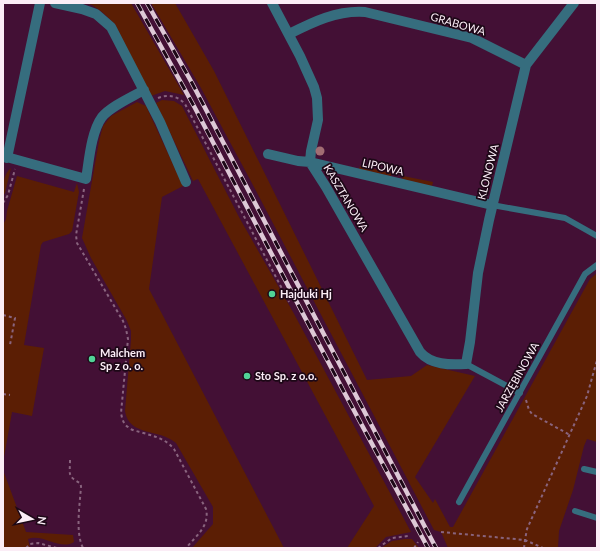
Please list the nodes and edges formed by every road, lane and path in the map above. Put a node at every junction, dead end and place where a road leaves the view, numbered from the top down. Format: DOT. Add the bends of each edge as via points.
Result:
graph roads {
  1 [pos="40,3"];
  2 [pos="54,3"];
  3 [pos="272,3"];
  4 [pos="574,3"];
  5 [pos="289,34"];
  6 [pos="526,65"];
  7 [pos="144,90"];
  8 [pos="150,102"];
  9 [pos="268,154"];
  10 [pos="9,158"];
  11 [pos="310,162"];
  12 [pos="86,180"];
  13 [pos="186,182"];
  14 [pos="3,203"];
  15 [pos="492,205"];
  16 [pos="597,236"];
  17 [pos="597,265"];
  18 [pos="288,302"];
  19 [pos="3,315"];
  20 [pos="10,345"];
  21 [pos="597,360"];
  22 [pos="466,364"];
  23 [pos="520,393"];
  24 [pos="3,394"];
  25 [pos="10,395"];
  26 [pos="570,435"];
  27 [pos="70,460"];
  28 [pos="584,469"];
  29 [pos="597,472"];
  30 [pos="460,502"];
  31 [pos="575,512"];
  32 [pos="597,518"];
  33 [pos="441,532"];
  34 [pos="408,536"];
  35 [pos="524,540"];
  36 [pos="418,542"];
  37 [pos="26,548"];
  38 [pos="57,548"];
  39 [pos="83,548"];
  40 [pos="186,548"];
  41 [pos="378,548"];
  42 [pos="414,548"];
  43 [pos="524,548"];
  44 [pos="543,548"];
  1 -- 10 [label="street"];
  2 -- 7 [label="street" via="96,14 107,22 116,34"];
  3 -- 5 [label="street, KASZTANOWA"];
  4 -- 6 [label="street, KLONOWA"];
  5 -- 6 [label="street, GRABOWA" via="338,13 365,12 472,38"];
  5 -- 11 [label="street, KASZTANOWA" via="310,77 317,98 318,120 310,151"];
  6 -- 15 [label="street, KLONOWA"];
  7 -- 8 [label="street"];
  7 -- 12 [label="street" via="111,110 96,126"];
  8 -- 13 [label="street"];
  8 -- 18 [label="path" via="168,95 178,98 185,104"];
  9 -- 11 [label="street, LIPOWA"];
  10 -- 12 [label="street"];
  10 -- 14 [label="path" via="8,195"];
  11 -- 15 [label="street, LIPOWA"];
  11 -- 22 [label="street, KASZTANOWA" via="420,352 430,360"];
  12 -- 40 [label="path" via="76,239 126,329 128,344 122,413 124,424 171,444 206,509 205,525"];
  15 -- 16 [label="lane" via="565,218"];
  15 -- 22 [label="street, KLONOWA" via="478,273"];
  17 -- 23 [label="lane, JARZĘBINOWA" via="586,274"];
  19 -- 20 [label="path" via="15,318"];
  21 -- 26 [label="path"];
  22 -- 23 [label="lane"];
  23 -- 26 [label="path" via="525,396 532,414"];
  23 -- 30 [label="lane, JARZĘBINOWA"];
  24 -- 25 [label="path"];
  26 -- 35 [label="path" via="527,528"];
  27 -- 39 [label="path" via="71,477 81,486 79,540"];
  28 -- 29 [label="lane"];
  31 -- 32 [label="lane"];
  33 -- 35 [label="path"];
  34 -- 41 [label="path" via="392,538"];
  35 -- 43 [label="path"];
  35 -- 44 [label="path"];
  36 -- 42 [label="path"];
  37 -- 38 [label="path" via="30,544 38,543"];
}
